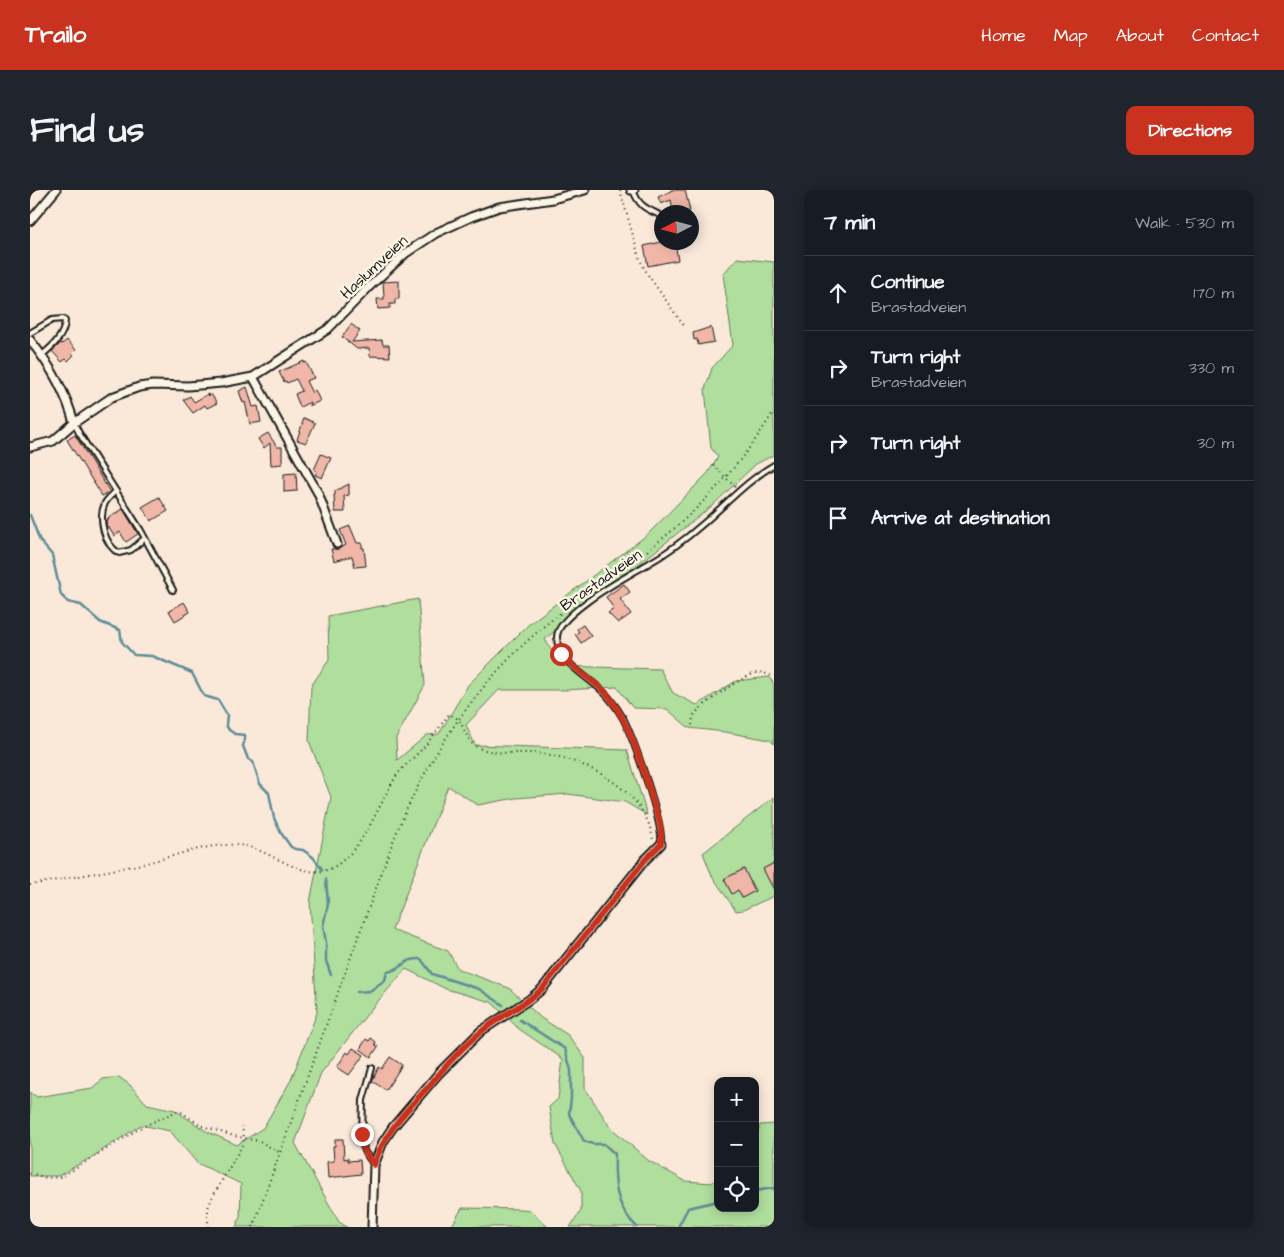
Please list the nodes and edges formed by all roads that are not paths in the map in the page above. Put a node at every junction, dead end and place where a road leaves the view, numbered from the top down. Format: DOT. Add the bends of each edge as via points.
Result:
graph roads {
  1 [pos="56,190"];
  2 [pos="585,190"];
  3 [pos="633,190"];
  4 [pos="654,212"];
  5 [pos="30,221"];
  6 [pos="30,333"];
  7 [pos="30,340"];
  8 [pos="42,355"];
  9 [pos="253,377"];
  10 [pos="74,423"];
  11 [pos="30,447"];
  12 [pos="774,464"];
  13 [pos="116,491"];
  14 [pos="145,538"];
  15 [pos="337,544"];
  16 [pos="173,590"];
  17 [pos="661,844"];
  18 [pos="372,1068"];
  19 [pos="374,1165"];
  20 [pos="372,1227"];
  1 -- 5 [label="street"];
  2 -- 9 [label="street, Haslumveien" via="553,199 499,207 436,233 406,253 328,329"];
  3 -- 4 [label="lane" via="638,203"];
  6 -- 8 [label="lane" via="52,320 66,321 64,331"];
  7 -- 8 [label="street"];
  8 -- 10 [label="street" via="64,394"];
  9 -- 10 [label="street, Haslumveien" via="188,386 139,387 112,396"];
  9 -- 15 [label="street" via="318,493"];
  10 -- 11 [label="street, Haslumveien" via="52,441"];
  10 -- 13 [label="lane"];
  12 -- 17 [label="lane, Brastadveien" via="695,530 570,615 557,635 561,654 598,685 622,717 659,820"];
  13 -- 14 [label="lane"];
  13 -- 14 [label="lane" via="106,502 104,510 104,531 111,546 119,552 127,552"];
  14 -- 16 [label="lane"];
  17 -- 19 [label="street, Brastadveien" via="542,989 481,1031 439,1073 393,1127"];
  18 -- 19 [label="lane" via="363,1100 362,1134 364,1151"];
  19 -- 20 [label="street, Brastadveien"];
}
